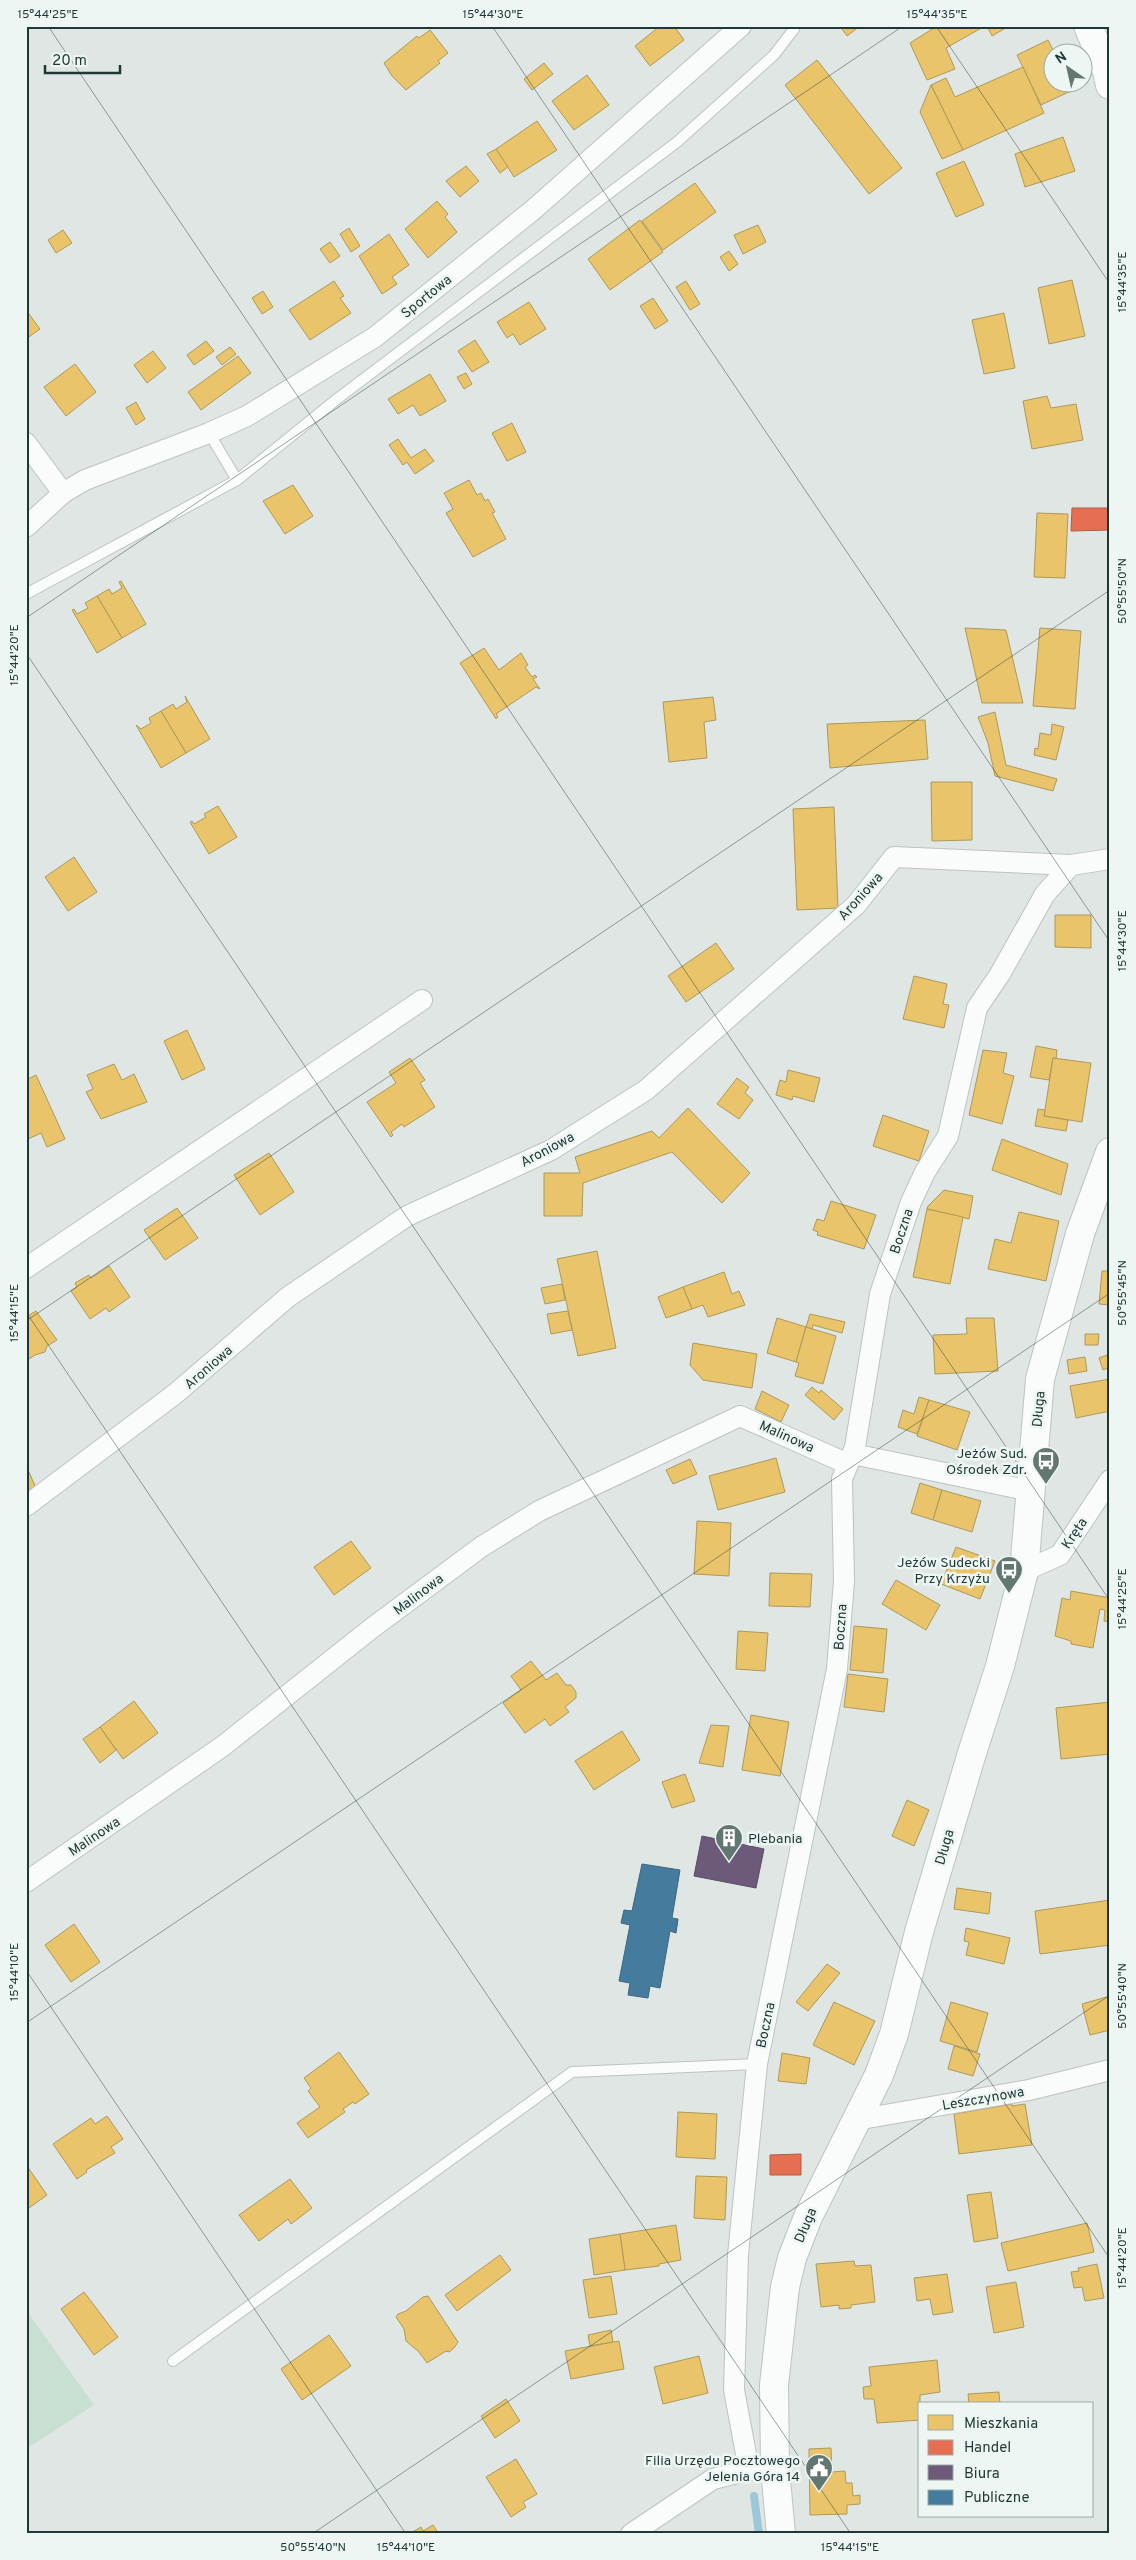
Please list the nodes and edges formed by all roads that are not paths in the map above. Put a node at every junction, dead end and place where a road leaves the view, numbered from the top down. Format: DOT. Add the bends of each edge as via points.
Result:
graph roads {
  1 [pos="741,26"];
  2 [pos="792,26"];
  3 [pos="1088,26"];
  4 [pos="1109,75"];
  5 [pos="209,433"];
  6 [pos="26,443"];
  7 [pos="236,480"];
  8 [pos="63,493"];
  9 [pos="26,527"];
  10 [pos="26,594"];
  11 [pos="1110,859"];
  12 [pos="1071,865"];
  13 [pos="422,1000"];
  14 [pos="1110,1152"];
  15 [pos="26,1268"];
  16 [pos="851,1459"];
  17 [pos="1110,1480"];
  18 [pos="1031,1491"];
  19 [pos="26,1506"];
  20 [pos="1024,1571"];
  21 [pos="26,1882"];
  22 [pos="757,2064"];
  23 [pos="1109,2071"];
  24 [pos="856,2120"];
  25 [pos="173,2361"];
  26 [pos="762,2470"];
  27 [pos="631,2534"];
  28 [pos="781,2534"];
  1 -- 5 [label="street, Sportowa" via="533,210 375,337 247,416"];
  2 -- 7 [label="lane" via="794,29 774,55 677,142 337,399"];
  3 -- 4 [label="street"];
  5 -- 7 [label="lane"];
  5 -- 8 [label="street, Sportowa" via="85,480"];
  6 -- 8 [label="street"];
  7 -- 10 [label="lane"];
  8 -- 9 [label="street, Sportowa"];
  11 -- 12 [label="street"];
  12 -- 16 [label="street, Boczna" via="1045,894 977,1008 948,1136 911,1202 880,1294"];
  12 -- 19 [label="street, Aroniowa" via="894,857 856,905 646,1090 551,1150 407,1216 288,1297 176,1394"];
  13 -- 15 [label="street"];
  14 -- 18 [label="street, Długa" via="1080,1234 1040,1379"];
  16 -- 18 [label="street, Malinowa" via="914,1466"];
  16 -- 21 [label="street, Malinowa" via="740,1416 539,1511 481,1547 372,1628 223,1746"];
  16 -- 22 [label="street, Boczna" via="842,1479 844,1581 837,1669"];
  17 -- 20 [label="street, Kręta" via="1060,1555"];
  18 -- 20 [label="street, Długa"];
  20 -- 24 [label="street, Długa" via="1000,1666 919,1932 894,2034 879,2075"];
  22 -- 25 [label="lane" via="572,2072"];
  22 -- 26 [label="street, Boczna" via="736,2292 734,2390"];
  23 -- 24 [label="street, Leszczynowa" via="1029,2090"];
  24 -- 26 [label="street, Długa" via="808,2217 792,2258 785,2287"];
  26 -- 27 [label="street" via="713,2480"];
  26 -- 28 [label="street, Długa"];
}
